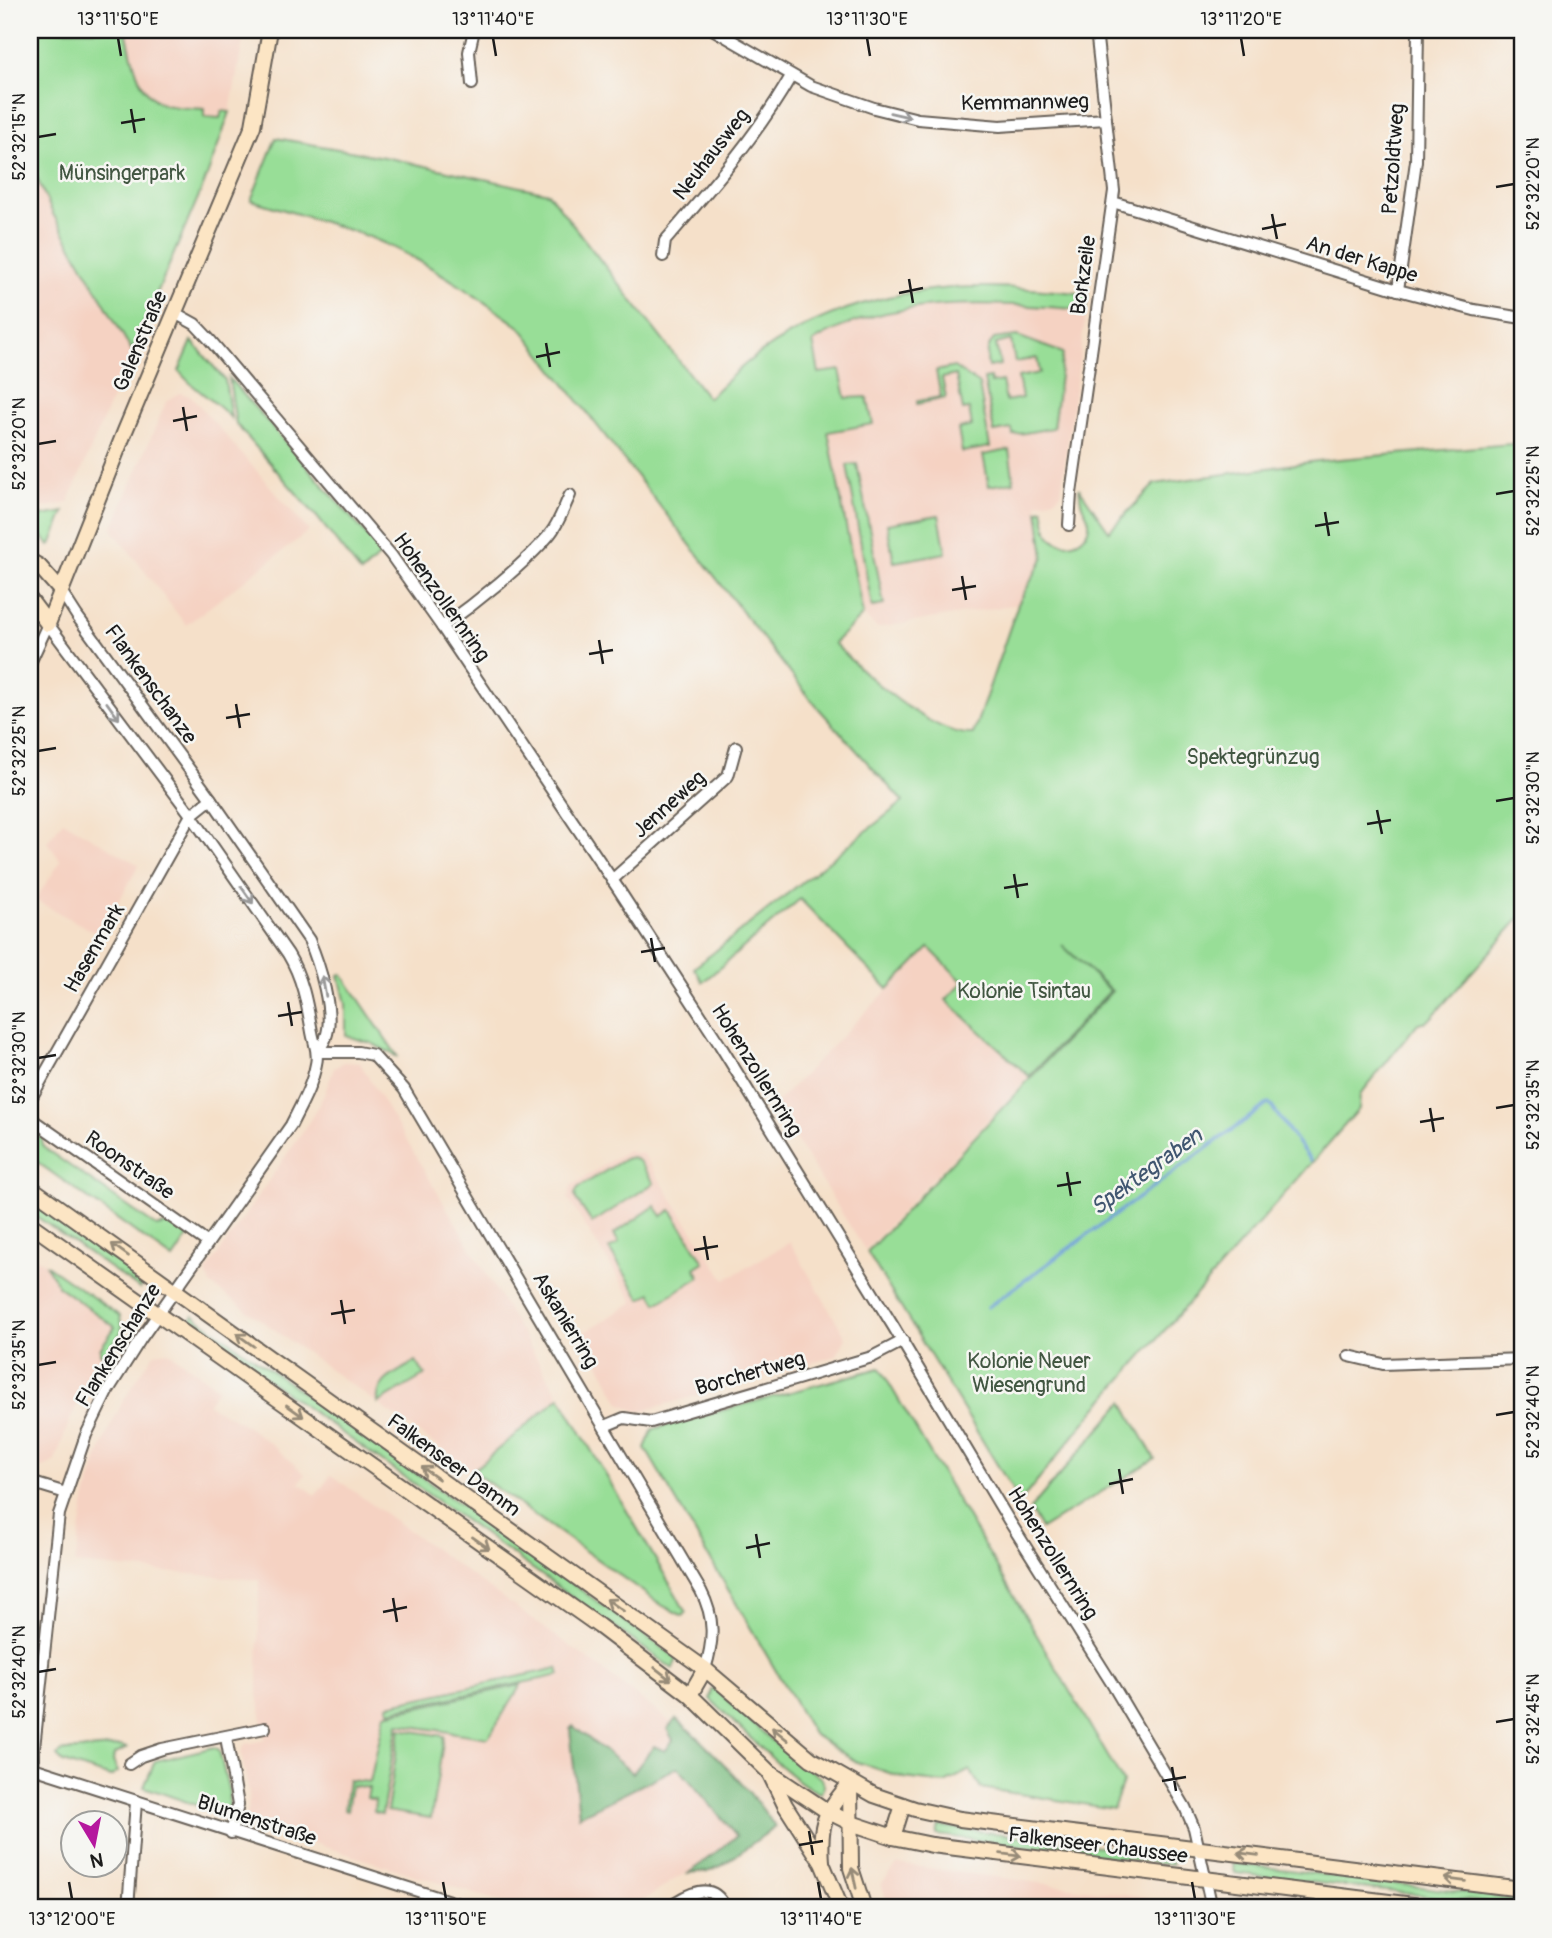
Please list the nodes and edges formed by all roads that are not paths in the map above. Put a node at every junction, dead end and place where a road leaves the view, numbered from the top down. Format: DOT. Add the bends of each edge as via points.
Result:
graph roads {
  1 [pos="270,30"];
  2 [pos="474,30"];
  3 [pos="714,30"];
  4 [pos="1096,30"];
  5 [pos="1418,30"];
  6 [pos="791,76"];
  7 [pos="472,84"];
  8 [pos="1106,119"];
  9 [pos="1113,202"];
  10 [pos="663,256"];
  11 [pos="1398,290"];
  12 [pos="175,313"];
  13 [pos="1522,318"];
  14 [pos="570,495"];
  15 [pos="1069,525"];
  16 [pos="30,561"];
  17 [pos="61,591"];
  18 [pos="30,600"];
  19 [pos="48,624"];
  20 [pos="442,627"];
  21 [pos="30,663"];
  22 [pos="736,747"];
  23 [pos="211,799"];
  24 [pos="191,815"];
  25 [pos="612,880"];
  26 [pos="317,957"];
  27 [pos="297,970"];
  28 [pos="318,1052"];
  29 [pos="30,1100"];
  30 [pos="30,1118"];
  31 [pos="30,1187"];
  32 [pos="30,1224"];
  33 [pos="208,1244"];
  34 [pos="175,1290"];
  35 [pos="158,1314"];
  36 [pos="903,1341"];
  37 [pos="1349,1356"];
  38 [pos="1522,1359"];
  39 [pos="605,1426"];
  40 [pos="30,1482"];
  41 [pos="66,1493"];
  42 [pos="705,1670"];
  43 [pos="690,1695"];
  44 [pos="265,1728"];
  45 [pos="226,1737"];
  46 [pos="129,1764"];
  47 [pos="31,1767"];
  48 [pos="769,1773"];
  49 [pos="850,1783"];
  50 [pos="136,1802"];
  51 [pos="903,1805"];
  52 [pos="827,1811"];
  53 [pos="30,1819"];
  54 [pos="851,1823"];
  55 [pos="231,1833"];
  56 [pos="893,1837"];
  57 [pos="1198,1848"];
  58 [pos="822,1863"];
  59 [pos="1205,1879"];
  60 [pos="1522,1889"];
  61 [pos="128,1908"];
  62 [pos="471,1908"];
  63 [pos="667,1908"];
  64 [pos="725,1908"];
  65 [pos="841,1908"];
  66 [pos="864,1908"];
  67 [pos="1212,1908"];
  68 [pos="1437,1908"];
  1 -- 12 [label="main road, Galenstraße" via="253,126"];
  2 -- 7 [label="street" via="468,52"];
  3 -- 6 [label="street, Kemmannweg"];
  4 -- 8 [label="street, Borkzeile"];
  5 -- 11 [label="street, Petzoldtweg" via="1416,161"];
  6 -- 8 [label="street, Kemmannweg, one-way" via="835,96 918,119 1000,126"];
  6 -- 10 [label="street, Neuhausweg" via="739,152 665,241"];
  8 -- 9 [label="street, Borkzeile"];
  9 -- 11 [label="street, An der Kappe"];
  9 -- 15 [label="street, Borkzeile"];
  11 -- 13 [label="street, An der Kappe"];
  12 -- 17 [label="main road, Galenstraße"];
  12 -- 20 [label="street, Hohenzollernring" via="195,324 210,340 391,555"];
  14 -- 20 [label="street" via="551,532"];
  16 -- 17 [label="main road"];
  17 -- 19 [label="main road, Galenstraße"];
  17 -- 23 [label="street, Flankenschanze"];
  18 -- 19 [label="main road"];
  19 -- 21 [label="street, Galenstraße"];
  19 -- 24 [label="street, Flankenschanze, one-way"];
  20 -- 25 [label="street, Hohenzollernring"];
  22 -- 25 [label="street, Jenneweg" via="728,776"];
  23 -- 24 [label="street"];
  23 -- 26 [label="street, Flankenschanze"];
  24 -- 27 [label="street, Flankenschanze, one-way"];
  24 -- 29 [label="street, Hasenmark"];
  25 -- 36 [label="street, Hohenzollernring"];
  26 -- 27 [label="street"];
  28 -- 26 [label="street, Flankenschanze, one-way" via="327,1036 327,1008"];
  27 -- 28 [label="street, Flankenschanze"];
  28 -- 33 [label="street, Flankenschanze" via="308,1092 291,1125"];
  28 -- 39 [label="street, Askanierring" via="373,1055 404,1089"];
  30 -- 33 [label="street, Roonstraße"];
  34 -- 31 [label="main road, Falkenseer Damm, one-way"];
  32 -- 35 [label="main road"];
  33 -- 34 [label="street, Flankenschanze"];
  34 -- 35 [label="street, Flankenschanze"];
  42 -- 34 [label="main road, Falkenseer Damm, one-way"];
  35 -- 41 [label="street, Flankenschanze" via="107,1392"];
  35 -- 43 [label="main road, one-way"];
  36 -- 39 [label="street, Borchertweg" via="872,1357 650,1422 624,1418"];
  36 -- 57 [label="street, Hohenzollernring" via="1160,1763 1185,1807"];
  37 -- 38 [label="street" via="1383,1364"];
  39 -- 42 [label="street, Askanierring" via="709,1607 712,1648"];
  40 -- 41 [label="street"];
  41 -- 47 [label="street, Flankenschanze" via="57,1531"];
  42 -- 43 [label="main road"];
  49 -- 42 [label="main road, Falkenseer Damm, one-way" via="811,1759"];
  43 -- 48 [label="main road"];
  44 -- 45 [label="street"];
  45 -- 46 [label="street" via="162,1749"];
  45 -- 55 [label="street" via="238,1805"];
  47 -- 50 [label="street, Blumenstraße"];
  47 -- 53 [label="street, Flankenschanze"];
  48 -- 52 [label="main road, Falkenseer Chaussee"];
  48 -- 58 [label="main road"];
  49 -- 51 [label="main road, Falkenseer Chaussee"];
  49 -- 52 [label="main road"];
  49 -- 54 [label="main road"];
  50 -- 55 [label="street, Blumenstraße"];
  50 -- 61 [label="street"];
  51 -- 56 [label="main road"];
  51 -- 57 [label="main road, Falkenseer Chaussee" via="960,1819"];
  52 -- 54 [label="main road, Falkenseer Chaussee"];
  52 -- 58 [label="main road" via="821,1831"];
  54 -- 56 [label="main road, Falkenseer Chaussee"];
  66 -- 54 [label="main road, one-way" via="851,1868"];
  55 -- 62 [label="street, Blumenstraße"];
  56 -- 59 [label="main road, Falkenseer Chaussee, one-way"];
  57 -- 59 [label="street, Hohenzollernring"];
  60 -- 57 [label="main road, Falkenseer Chaussee, one-way"];
  58 -- 65 [label="main road"];
  59 -- 67 [label="street, Hohenzollernring"];
  59 -- 68 [label="main road, Falkenseer Chaussee"];
  63 -- 64 [label="street" via="698,1891 712,1892"];
}
